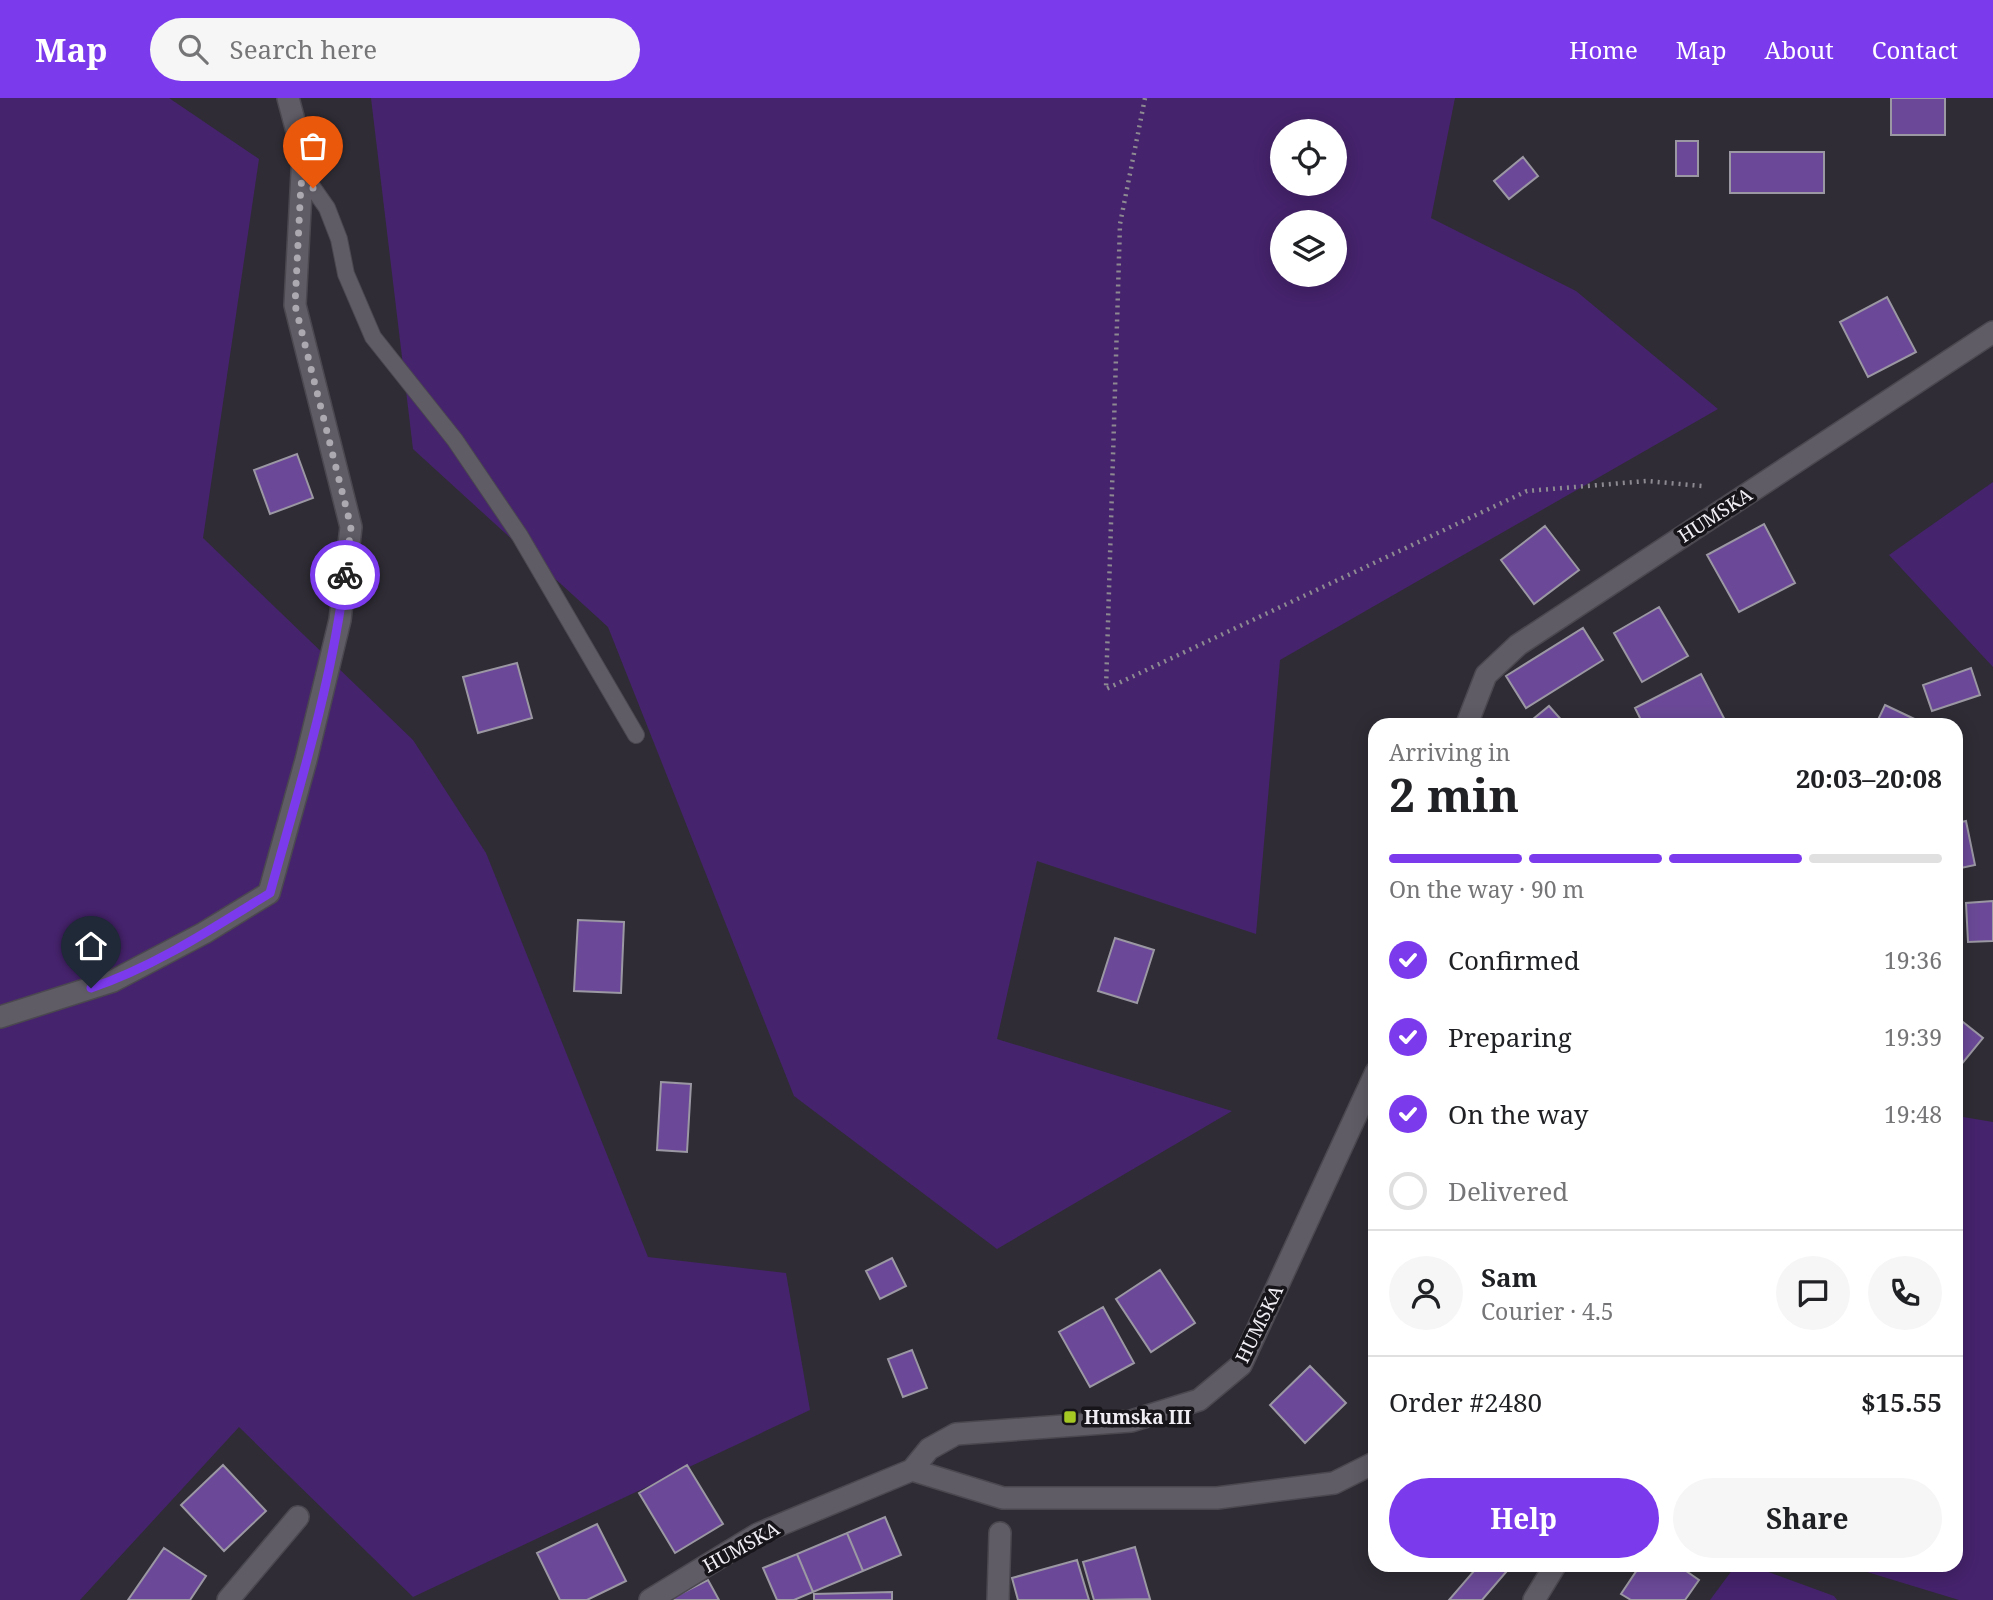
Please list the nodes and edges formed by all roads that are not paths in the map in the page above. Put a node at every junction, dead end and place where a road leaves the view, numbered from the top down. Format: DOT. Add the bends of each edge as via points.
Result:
graph roads {
  1 [pos="288,98"];
  2 [pos="301,183"];
  3 [pos="1993,332"];
  4 [pos="1470,718"];
  5 [pos="636,734"];
  6 [pos="0,1017"];
  7 [pos="1368,1089"];
  8 [pos="1368,1466"];
  9 [pos="912,1470"];
  10 [pos="298,1517"];
  11 [pos="1000,1532"];
  12 [pos="1551,1572"];
  13 [pos="228,1600"];
  14 [pos="650,1600"];
  15 [pos="998,1600"];
  16 [pos="1534,1600"];
  1 -- 2 [label="street" via="303,154"];
  2 -- 5 [label="lane" via="313,188 327,208 346,274 373,337 455,440 520,536"];
  2 -- 6 [label="street" via="295,305 351,527 340,620 270,893 113,981"];
  3 -- 4 [label="street, HUMSKA" via="1518,645 1486,675"];
  7 -- 9 [label="street, HUMSKA" via="1241,1365 1199,1400 1131,1420 956,1434 929,1449"];
  8 -- 9 [label="street" via="1334,1483 1217,1498 1003,1498"];
  9 -- 14 [label="street, HUMSKA" via="758,1534"];
  10 -- 13 [label="street"];
  11 -- 15 [label="street"];
  12 -- 16 [label="street"];
}
